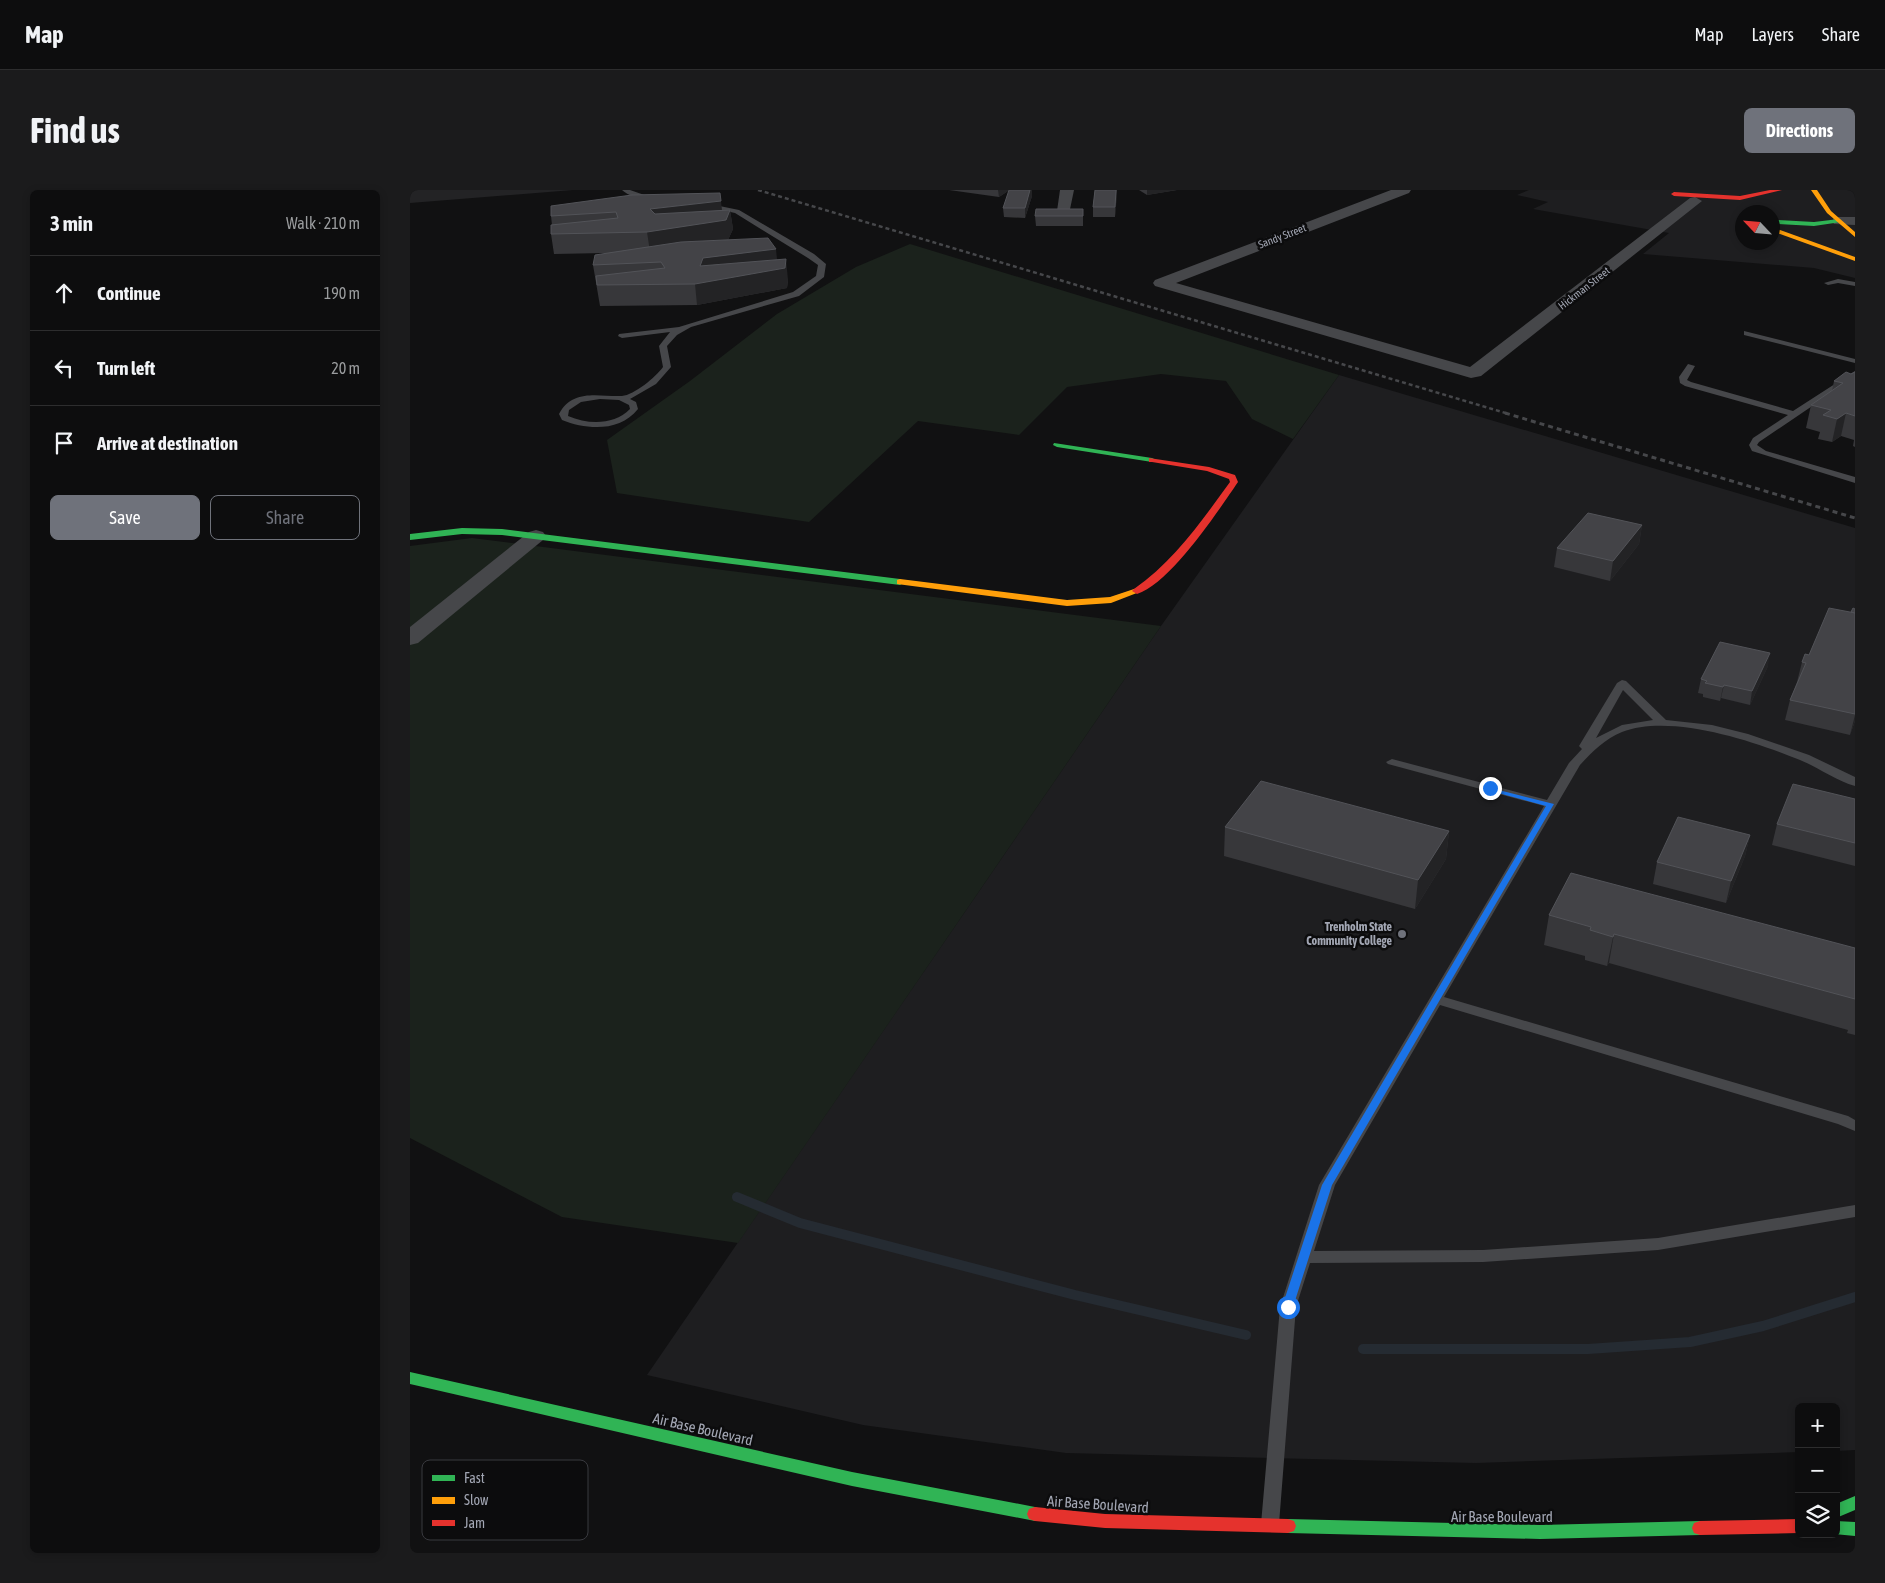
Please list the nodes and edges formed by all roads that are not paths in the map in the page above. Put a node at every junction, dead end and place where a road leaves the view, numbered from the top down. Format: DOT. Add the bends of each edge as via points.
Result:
graph roads {
  1 [pos="624,190"];
  2 [pos="1067,190"];
  3 [pos="1404,190"];
  4 [pos="1660,190"];
  5 [pos="1779,190"];
  6 [pos="1814,190"];
  7 [pos="1674,194"];
  8 [pos="660,199"];
  9 [pos="696,204"];
  10 [pos="1703,204"];
  11 [pos="1729,209"];
  12 [pos="1064,211"];
  13 [pos="1780,217"];
  14 [pos="1855,220"];
  15 [pos="1839,221"];
  16 [pos="1780,222"];
  17 [pos="1780,232"];
  18 [pos="1855,235"];
  19 [pos="793,245"];
  20 [pos="783,246"];
  21 [pos="1855,259"];
  22 [pos="1828,283"];
  23 [pos="1855,284"];
  24 [pos="680,329"];
  25 [pos="1747,332"];
  26 [pos="622,336"];
  27 [pos="1855,361"];
  28 [pos="1691,366"];
  29 [pos="1855,372"];
  30 [pos="1471,373"];
  31 [pos="624,399"];
  32 [pos="1795,414"];
  33 [pos="1057,445"];
  34 [pos="1855,480"];
  35 [pos="536,536"];
  36 [pos="410,537"];
  37 [pos="410,638"];
  38 [pos="1663,723"];
  39 [pos="1392,762"];
  40 [pos="1575,764"];
  41 [pos="1855,782"];
  42 [pos="1550,804"];
  43 [pos="1435,998"];
  44 [pos="1855,1126"];
  45 [pos="1855,1211"];
  46 [pos="1303,1257"];
  47 [pos="410,1378"];
  48 [pos="1855,1503"];
  49 [pos="1840,1510"];
  50 [pos="1795,1526"];
  51 [pos="1270,1527"];
  52 [pos="1840,1528"];
  53 [pos="1855,1529"];
  1 -- 8 [label="lane" via="636,196"];
  2 -- 12 [label="street"];
  3 -- 30 [label="street, Sandy Street" via="1161,283"];
  4 -- 7 [label="street"];
  5 -- 7 [label="street" via="1736,198"];
  6 -- 15 [label="street"];
  7 -- 10 [label="street"];
  9 -- 19 [label="lane" via="737,211"];
  10 -- 11 [label="street"];
  10 -- 30 [label="street, Hickman Street"];
  13 -- 15 [label="street"];
  14 -- 15 [label="street"];
  15 -- 16 [label="street"];
  15 -- 18 [label="street"];
  17 -- 21 [label="street"];
  19 -- 20 [label="lane"];
  19 -- 24 [label="lane" via="822,264 820,277 810,286 776,301"];
  22 -- 23 [label="lane"];
  24 -- 26 [label="lane"];
  24 -- 31 [label="lane" via="663,346 667,366 662,374 645,389"];
  25 -- 27 [label="lane"];
  28 -- 32 [label="lane" via="1683,377 1688,384"];
  29 -- 32 [label="lane"];
  31 -- 31 [label="lane" via="611,396 589,398 570,404 563,414 580,424 615,421 634,408 634,404"];
  32 -- 34 [label="lane" via="1756,440 1755,449"];
  33 -- 35 [label="street" via="1209,469 1232,477 1234,482 1167,571 1136,593 1094,602 1067,603"];
  35 -- 36 [label="street" via="478,530"];
  35 -- 37 [label="street"];
  38 -- 40 [label="lane" via="1626,727 1597,740"];
  38 -- 40 [label="lane" via="1622,683"];
  38 -- 41 [label="lane" via="1720,730 1783,748"];
  39 -- 42 [label="lane"];
  40 -- 42 [label="lane"];
  42 -- 43 [label="lane"];
  43 -- 44 [label="lane"];
  43 -- 46 [label="lane" via="1327,1185"];
  45 -- 46 [label="lane" via="1658,1244 1483,1256"];
  46 -- 51 [label="lane" via="1288,1307"];
  47 -- 51 [label="street, Air Base Boulevard" via="852,1479 1035,1514 1105,1521"];
  48 -- 49 [label="street"];
  50 -- 51 [label="street, Air Base Boulevard" via="1540,1532"];
  52 -- 53 [label="street"];
}
